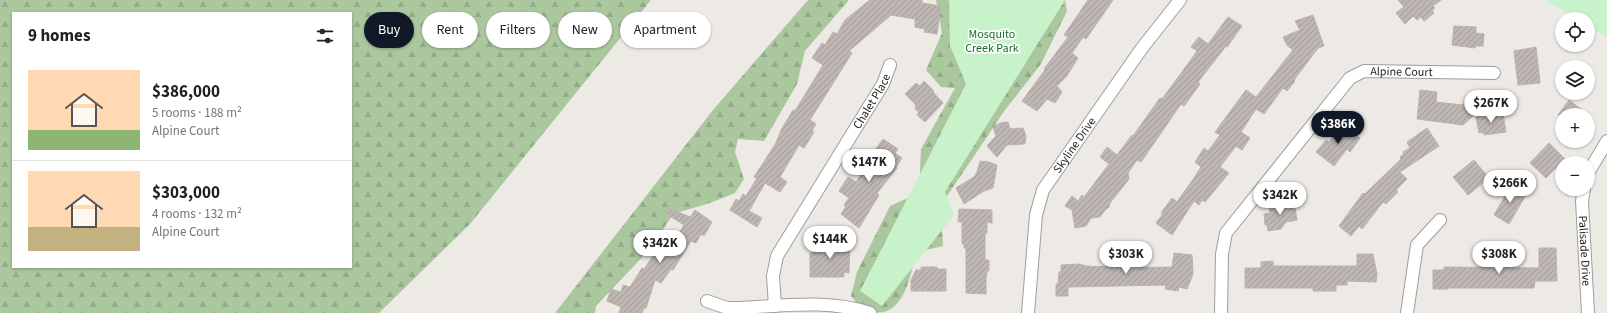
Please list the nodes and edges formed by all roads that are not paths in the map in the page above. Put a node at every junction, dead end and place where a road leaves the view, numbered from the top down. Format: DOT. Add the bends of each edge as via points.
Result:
graph roads {
  1 [pos="1180,0"];
  2 [pos="890,65"];
  3 [pos="1494,73"];
  4 [pos="1607,140"];
  5 [pos="1595,161"];
  6 [pos="1583,196"];
  7 [pos="1440,220"];
  8 [pos="707,301"];
  9 [pos="775,306"];
  10 [pos="870,313"];
  11 [pos="1028,313"];
  12 [pos="1221,313"];
  13 [pos="1407,313"];
  14 [pos="1588,313"];
  1 -- 11 [label="street, Skyline Drive" via="1142,48 1043,190 1036,215"];
  2 -- 9 [label="street, Chalet Place" via="883,84 866,114 777,256 773,276"];
  3 -- 12 [label="street, Alpine Court" via="1364,71 1350,78 1226,233 1222,254"];
  4 -- 5 [label="street"];
  6 -- 14 [label="street, Palisade Drive"];
  7 -- 13 [label="street" via="1417,245"];
  8 -- 9 [label="street" via="727,308"];
  9 -- 10 [label="street" via="835,305"];
}
